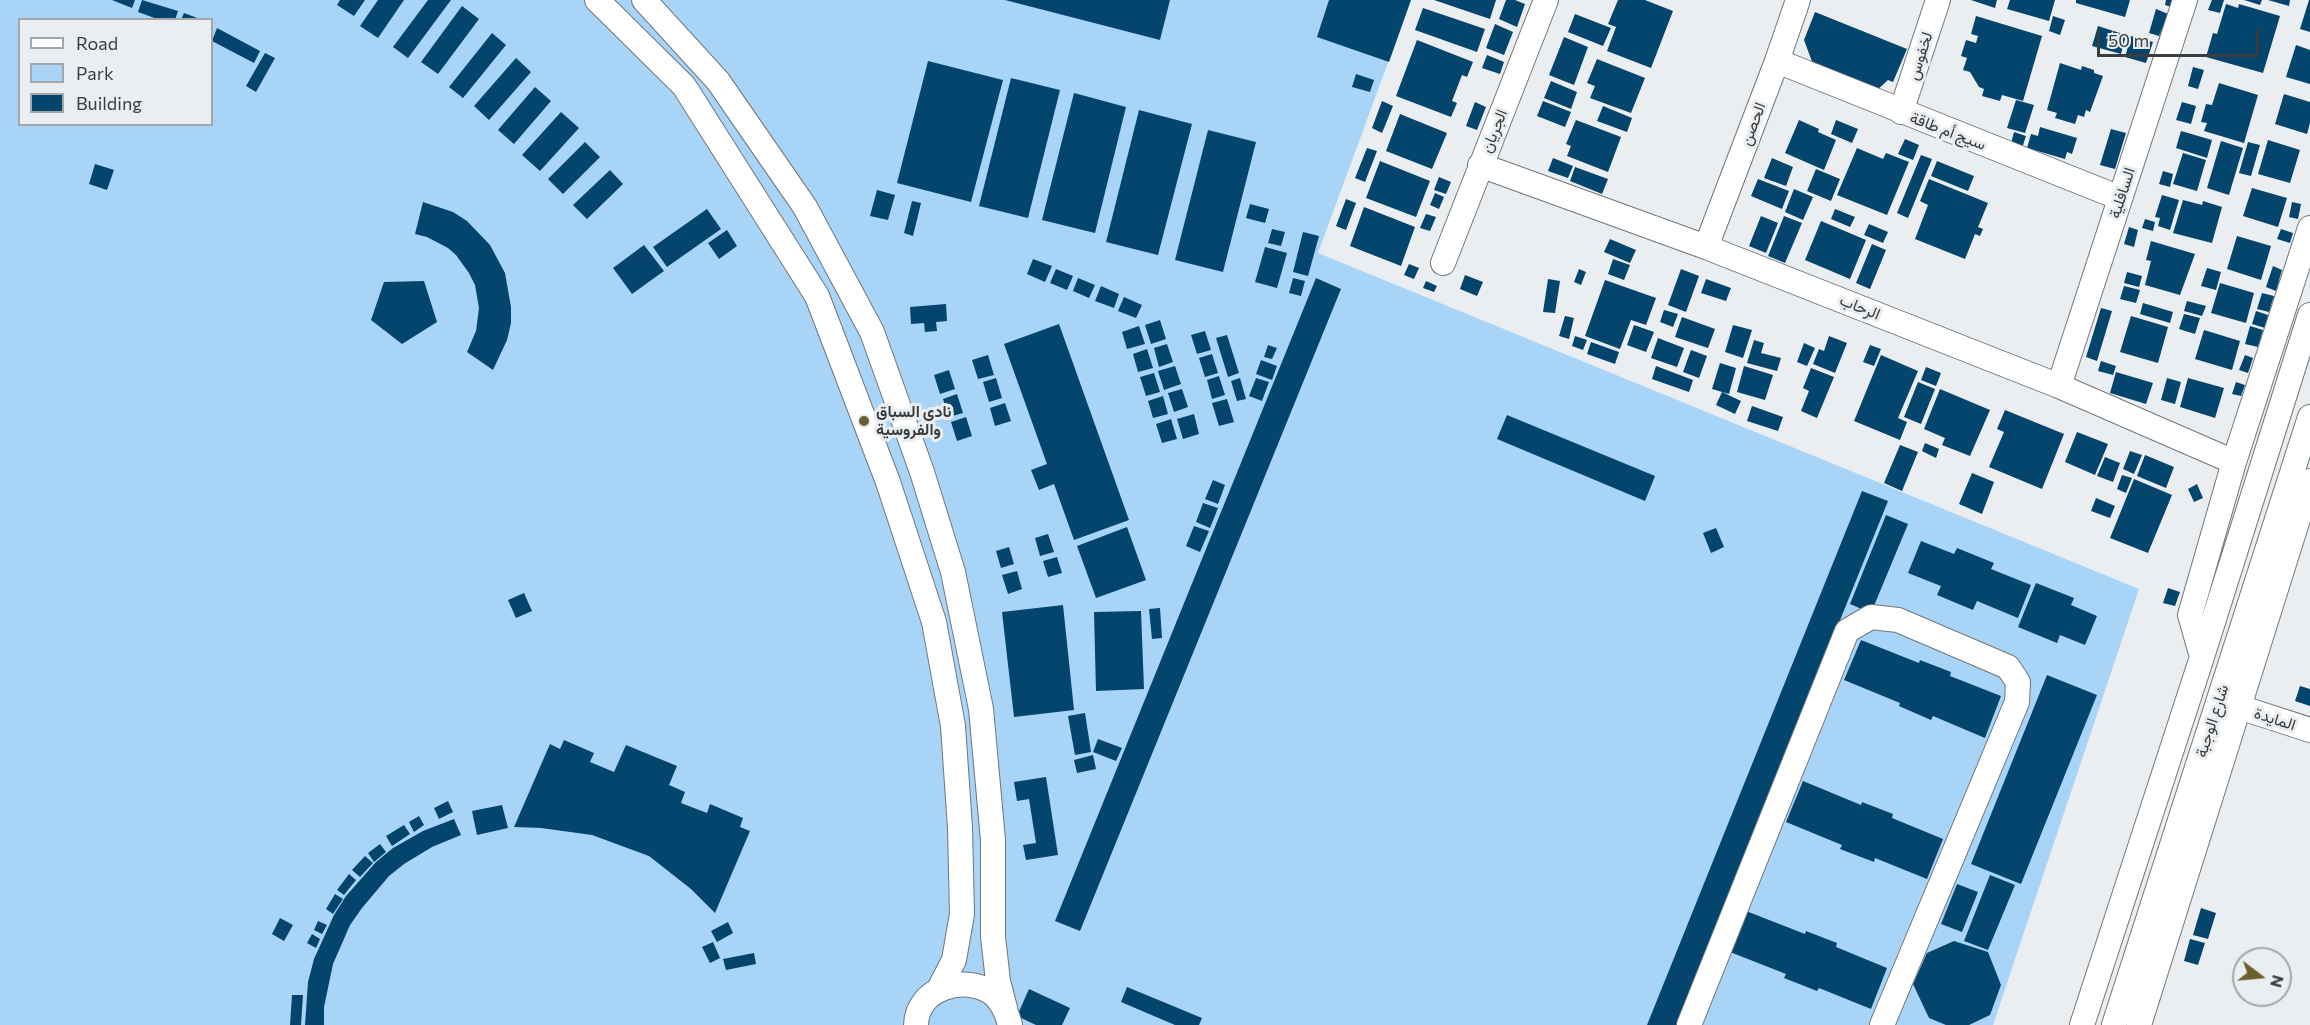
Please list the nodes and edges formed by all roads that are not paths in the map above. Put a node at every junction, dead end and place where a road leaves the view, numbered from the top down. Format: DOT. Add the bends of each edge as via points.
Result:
graph roads {
  1 [pos="597,0"];
  2 [pos="644,0"];
  3 [pos="1546,0"];
  4 [pos="1798,0"];
  5 [pos="1938,0"];
  6 [pos="2185,0"];
  7 [pos="1777,61"];
  8 [pos="1901,112"];
  9 [pos="1480,165"];
  10 [pos="2120,198"];
  11 [pos="2310,228"];
  12 [pos="1706,247"];
  13 [pos="1443,262"];
  14 [pos="837,266"];
  15 [pos="807,280"];
  16 [pos="2310,315"];
  17 [pos="2059,387"];
  18 [pos="2310,417"];
  19 [pos="2234,462"];
  20 [pos="2310,482"];
  21 [pos="2202,657"];
  22 [pos="2239,707"];
  23 [pos="2310,730"];
  24 [pos="939,989"];
  25 [pos="1009,1021"];
  26 [pos="916,1025"];
  27 [pos="1689,1025"];
  28 [pos="1882,1025"];
  29 [pos="2082,1025"];
  30 [pos="2114,1025"];
  31 [pos="2139,1025"];
  1 -- 15 [label="street" via="684,86"];
  2 -- 14 [label="street" via="718,81 805,207"];
  3 -- 9 [label="street, الجريان"];
  4 -- 7 [label="street, الحصن"];
  5 -- 8 [label="street, لخفوس"];
  6 -- 10 [label="street, السافلية"];
  7 -- 8 [label="street, سيج أم طاقة"];
  7 -- 12 [label="street, الحصن"];
  8 -- 10 [label="street, سيج أم طاقة"];
  9 -- 12 [label="street, الرحاب"];
  9 -- 13 [label="street, الجريان"];
  10 -- 17 [label="street, السافلية"];
  11 -- 19 [label="street"];
  12 -- 17 [label="street, الرحاب"];
  14 -- 15 [label="street"];
  14 -- 25 [label="street" via="872,332 953,572 981,709 993,840 993,937 998,981"];
  15 -- 24 [label="street" via="817,296 888,482 934,622 953,726 962,914 954,960"];
  16 -- 21 [label="street, شارع الوجبة"];
  17 -- 19 [label="street, الرحاب"];
  18 -- 30 [label="street, شارع الوجبة"];
  19 -- 21 [label="street" via="2190,615"];
  20 -- 22 [label="street, شارع الوجبة"];
  21 -- 29 [label="street, شارع الوجبة"];
  22 -- 23 [label="street, المايدة"];
  22 -- 31 [label="street, شارع الوجبة"];
  24 -- 25 [label="street" via="957,983 976,985 993,994"];
  24 -- 26 [label="street" via="925,1002"];
  27 -- 28 [label="street" via="1846,631 1871,617 1898,620 2008,667 2018,682 2017,702"];
}
